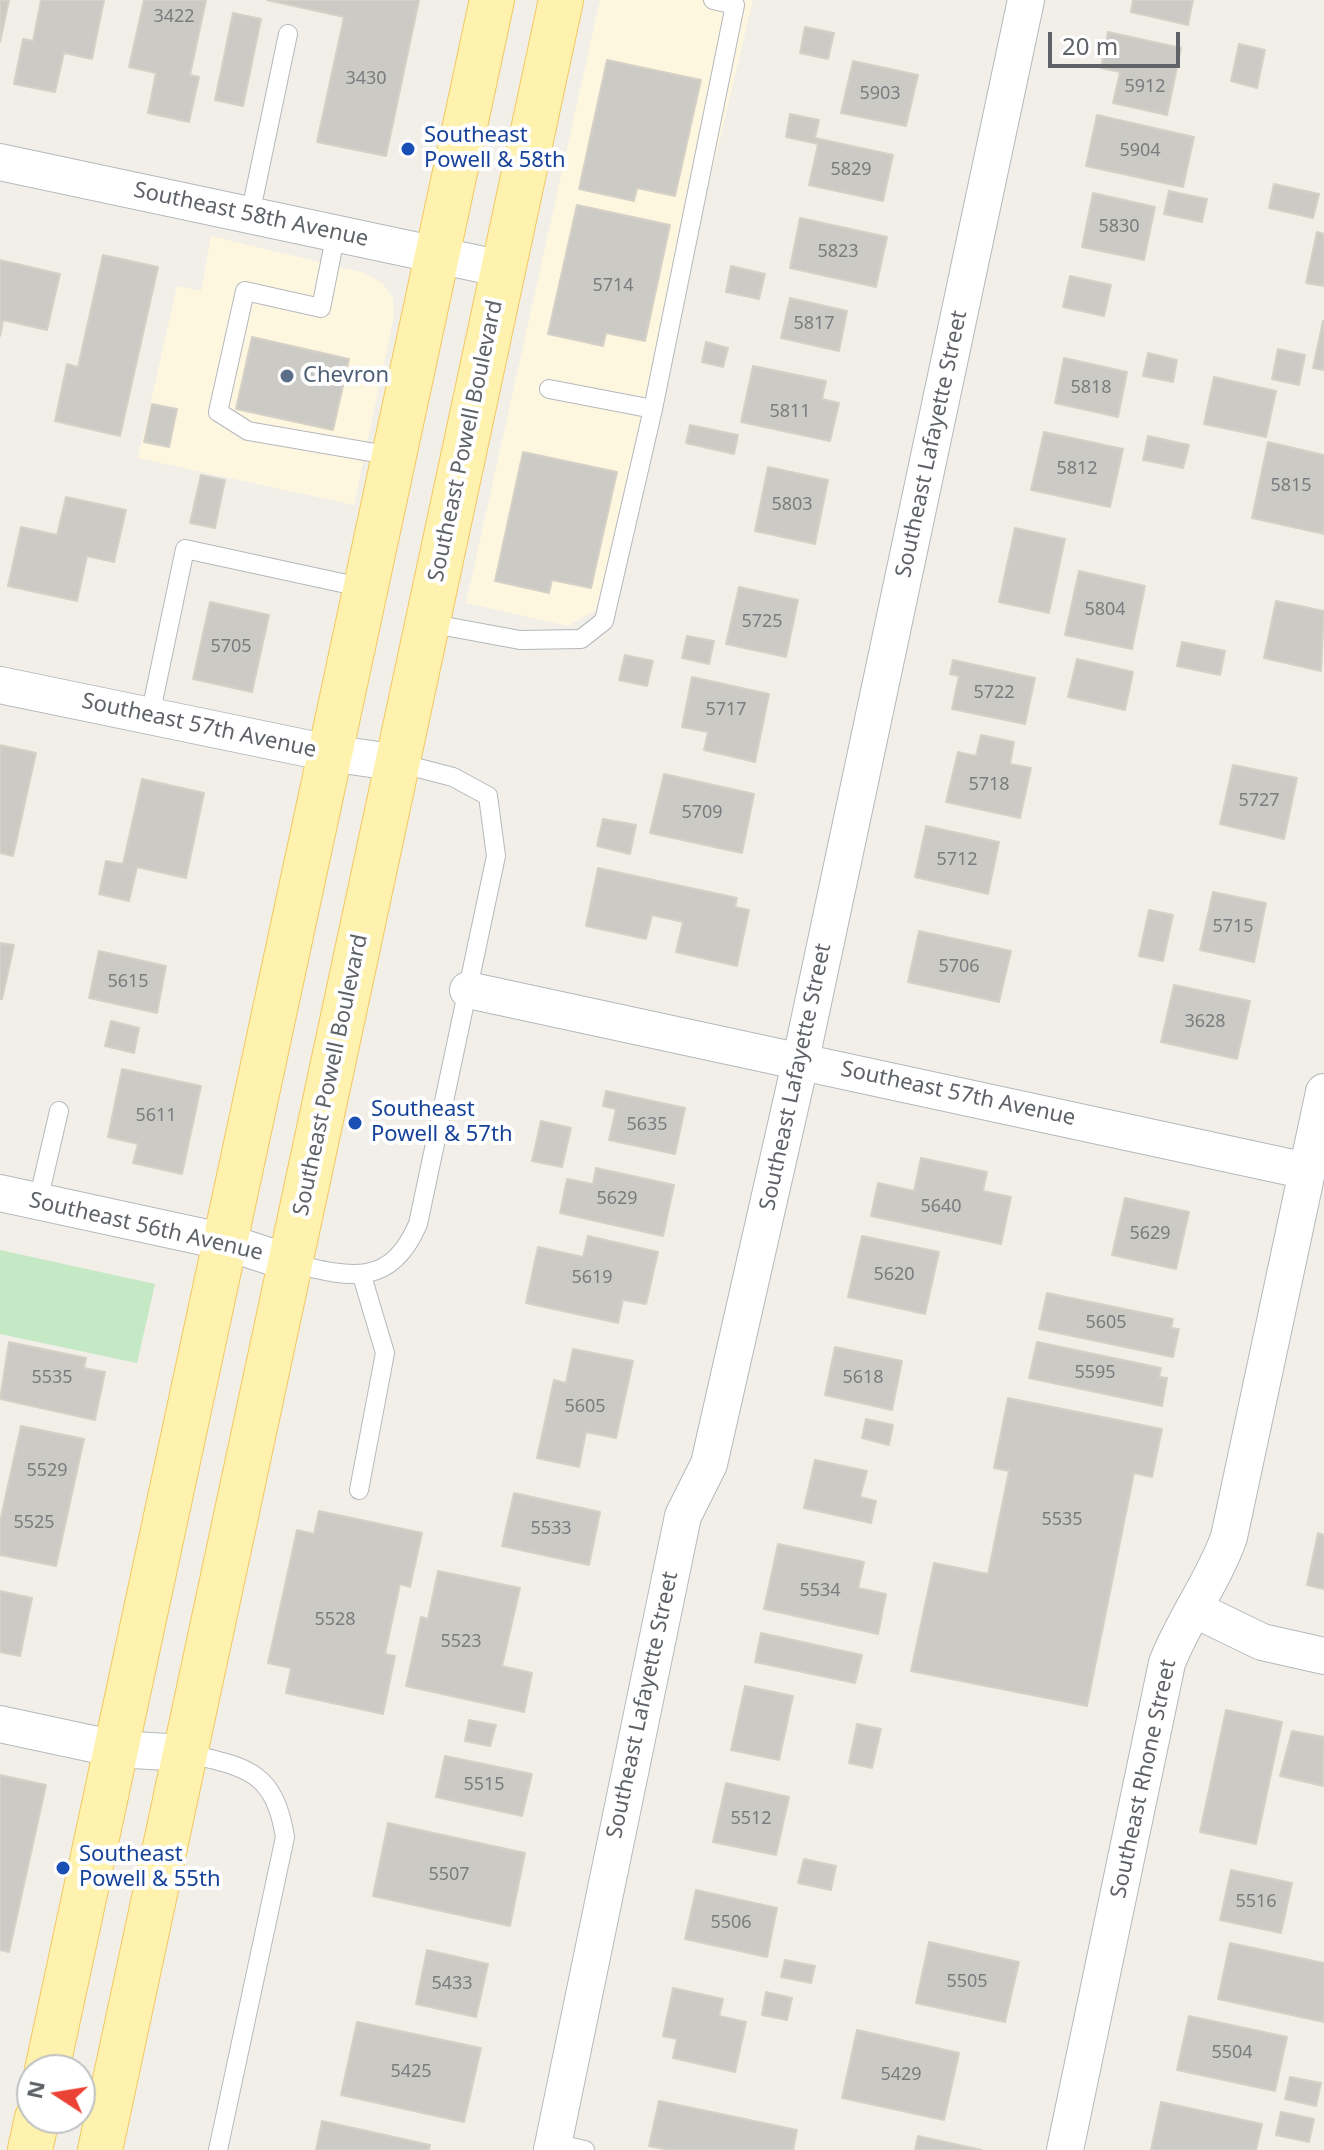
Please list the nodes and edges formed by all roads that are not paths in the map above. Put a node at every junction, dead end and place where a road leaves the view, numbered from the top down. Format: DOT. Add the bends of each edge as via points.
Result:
graph roads {
  1 [pos="492,0"];
  2 [pos="561,0"];
  3 [pos="713,0"];
  4 [pos="1026,0"];
  5 [pos="288,34"];
  6 [pos="0,162"];
  7 [pos="250,215"];
  8 [pos="336,233"];
  9 [pos="436,255"];
  10 [pos="503,269"];
  11 [pos="549,389"];
  12 [pos="653,409"];
  13 [pos="393,456"];
  14 [pos="365,588"];
  15 [pos="428,623"];
  16 [pos="0,685"];
  17 [pos="150,716"];
  18 [pos="329,753"];
  19 [pos="399,763"];
  20 [pos="468,990"];
  21 [pos="801,1059"];
  22 [pos="1324,1092"];
  23 [pos="59,1111"];
  24 [pos="1307,1171"];
  25 [pos="0,1193"];
  26 [pos="38,1201"];
  27 [pos="226,1242"];
  28 [pos="290,1263"];
  29 [pos="362,1276"];
  30 [pos="359,1490"];
  31 [pos="1194,1609"];
  32 [pos="1324,1656"];
  33 [pos="0,1724"];
  34 [pos="116,1749"];
  35 [pos="185,1753"];
  36 [pos="50,2054"];
  37 [pos="563,2148"];
  38 [pos="100,2150"];
  39 [pos="218,2150"];
  40 [pos="1065,2150"];
  1 -- 9 [label="main road"];
  2 -- 10 [label="main road, Southeast Powell Boulevard"];
  3 -- 12 [label="lane" via="735,5"];
  4 -- 21 [label="street, Southeast Lafayette Street"];
  5 -- 7 [label="lane"];
  6 -- 7 [label="street, Southeast 58th Avenue"];
  7 -- 8 [label="street, Southeast 58th Avenue"];
  8 -- 9 [label="street, Southeast 58th Avenue"];
  8 -- 13 [label="lane" via="321,308 245,291 218,412 248,431"];
  9 -- 10 [label="street, Southeast 58th Avenue"];
  9 -- 13 [label="main road"];
  10 -- 15 [label="main road, Southeast Powell Boulevard"];
  11 -- 12 [label="lane"];
  12 -- 15 [label="lane" via="604,621 581,639 520,640"];
  13 -- 14 [label="main road"];
  14 -- 17 [label="lane" via="185,549"];
  14 -- 18 [label="main road"];
  15 -- 19 [label="main road, Southeast Powell Boulevard"];
  16 -- 17 [label="street, Southeast 57th Avenue"];
  17 -- 18 [label="street, Southeast 57th Avenue"];
  18 -- 19 [label="street, Southeast 57th Avenue"];
  18 -- 27 [label="main road"];
  19 -- 20 [label="lane" via="453,777 488,796 496,856"];
  19 -- 28 [label="main road, Southeast Powell Boulevard"];
  20 -- 21 [label="street, Southeast 57th Avenue"];
  20 -- 29 [label="lane" via="418,1224 408,1248 391,1265"];
  21 -- 24 [label="street, Southeast 57th Avenue"];
  21 -- 37 [label="street, Southeast Lafayette Street" via="709,1464 683,1516"];
  22 -- 24 [label="street, Southeast Rhone Street"];
  23 -- 26 [label="lane"];
  24 -- 31 [label="street, Southeast Rhone Street" via="1229,1537"];
  25 -- 26 [label="street, Southeast 56th Avenue"];
  26 -- 27 [label="street, Southeast 56th Avenue"];
  27 -- 28 [label="street, Southeast 56th Avenue"];
  27 -- 34 [label="main road"];
  28 -- 29 [label="lane"];
  28 -- 35 [label="main road, Southeast Powell Boulevard"];
  29 -- 30 [label="lane" via="385,1353"];
  31 -- 32 [label="street" via="1262,1642"];
  31 -- 40 [label="street, Southeast Rhone Street" via="1167,1663"];
  33 -- 34 [label="street"];
  34 -- 35 [label="street"];
  34 -- 36 [label="main road"];
  35 -- 38 [label="main road, Southeast Powell Boulevard"];
  35 -- 39 [label="lane" via="230,1763 262,1781 279,1803 285,1837"];
}
